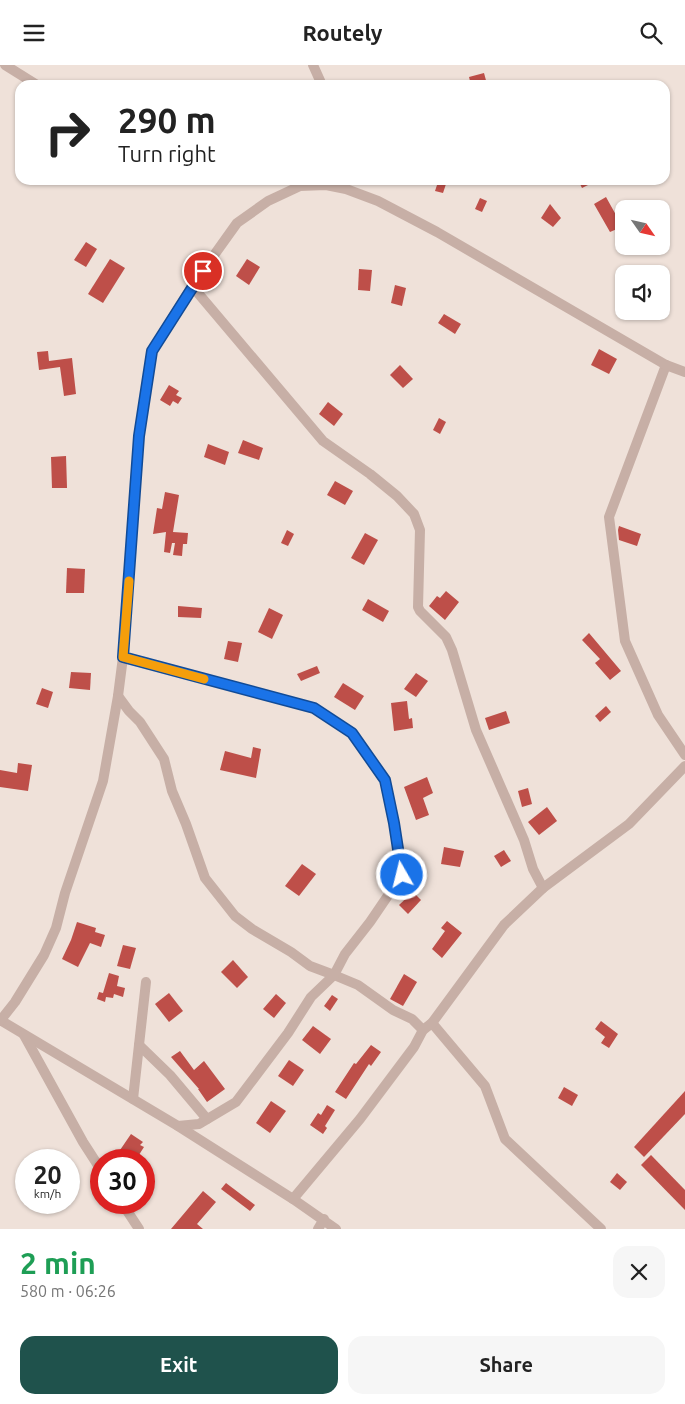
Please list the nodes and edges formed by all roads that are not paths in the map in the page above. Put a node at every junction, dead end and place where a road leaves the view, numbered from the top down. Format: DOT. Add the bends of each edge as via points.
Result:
graph roads {
  1 [pos="5,65"];
  2 [pos="313,65"];
  3 [pos="29,80"];
  4 [pos="320,80"];
  5 [pos="347,185"];
  6 [pos="192,286"];
  7 [pos="666,365"];
  8 [pos="685,371"];
  9 [pos="123,657"];
  10 [pos="118,696"];
  11 [pos="685,755"];
  12 [pos="685,765"];
  13 [pos="543,888"];
  14 [pos="334,975"];
  15 [pos="146,983"];
  16 [pos="0,1020"];
  17 [pos="432,1023"];
  18 [pos="423,1030"];
  19 [pos="23,1034"];
  20 [pos="139,1045"];
  21 [pos="133,1099"];
  22 [pos="207,1119"];
  23 [pos="178,1126"];
  24 [pos="90,1153"];
  25 [pos="293,1199"];
  26 [pos="129,1214"];
  27 [pos="324,1219"];
  28 [pos="139,1229"];
  29 [pos="318,1229"];
  30 [pos="336,1229"];
  31 [pos="602,1229"];
  1 -- 3 [label="street"];
  2 -- 4 [label="street"];
  5 -- 6 [label="street" via="300,186 268,201 238,223"];
  5 -- 7 [label="street" via="437,231"];
  6 -- 9 [label="street" via="152,351 139,436"];
  6 -- 13 [label="street" via="323,441 398,496 414,514 420,530 418,607 446,637 476,731 524,840 532,869"];
  7 -- 8 [label="street"];
  7 -- 11 [label="street" via="609,517 625,641 658,715"];
  9 -- 10 [label="street"];
  9 -- 14 [label="street" via="314,708 352,733 385,780 402,875 345,954"];
  10 -- 14 [label="street" via="164,759 172,791 204,878 235,916 252,929 310,966"];
  10 -- 16 [label="street" via="103,781 56,928 44,955"];
  12 -- 13 [label="street" via="629,825"];
  13 -- 17 [label="street" via="504,925"];
  14 -- 18 [label="street" via="358,985 393,1010 412,1019"];
  14 -- 22 [label="street" via="311,997 236,1102"];
  15 -- 20 [label="street"];
  16 -- 19 [label="street"];
  17 -- 18 [label="street"];
  17 -- 31 [label="street" via="485,1086 505,1139"];
  18 -- 25 [label="street" via="360,1119"];
  19 -- 21 [label="street"];
  19 -- 24 [label="street"];
  20 -- 21 [label="street"];
  20 -- 22 [label="street" via="170,1075"];
  21 -- 23 [label="street"];
  22 -- 23 [label="street" via="198,1124"];
  23 -- 25 [label="street"];
  25 -- 27 [label="street"];
  26 -- 28 [label="street"];
  27 -- 29 [label="street"];
  27 -- 30 [label="street"];
}
